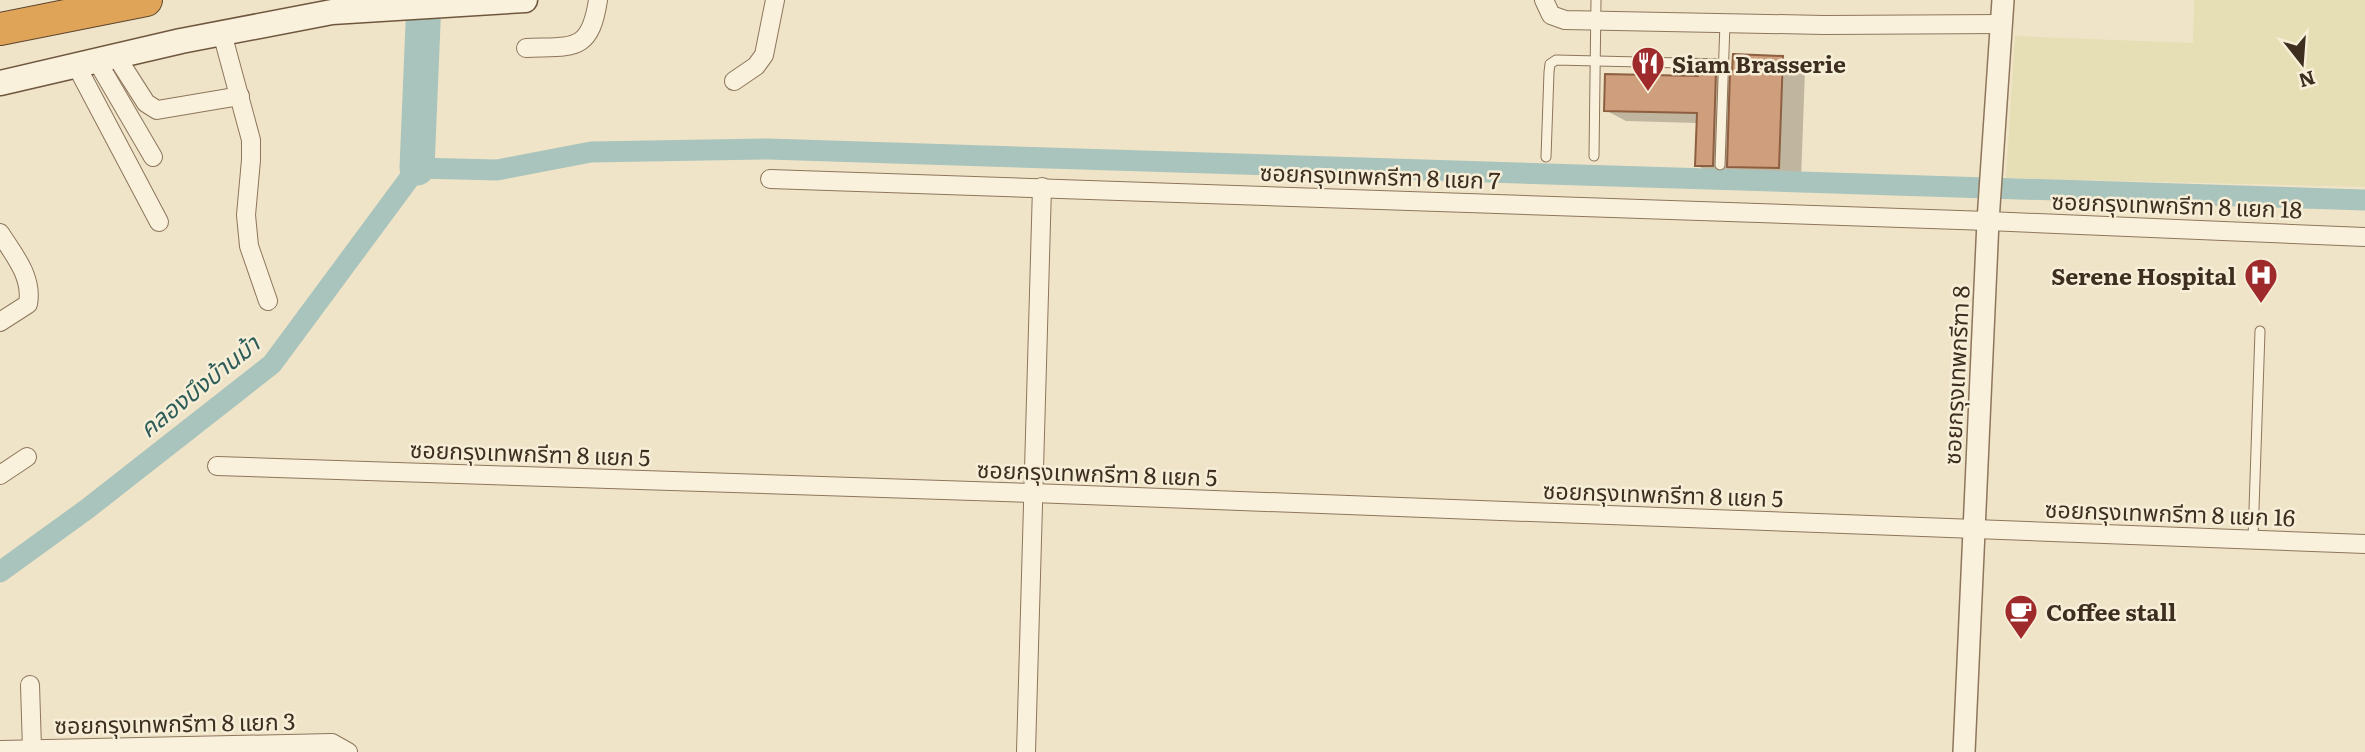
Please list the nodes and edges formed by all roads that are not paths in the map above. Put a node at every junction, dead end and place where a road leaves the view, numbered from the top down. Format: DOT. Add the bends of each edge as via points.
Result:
graph roads {
  1 [pos="146,0"];
  2 [pos="525,0"];
  3 [pos="598,0"];
  4 [pos="775,0"];
  5 [pos="1545,0"];
  6 [pos="1597,0"];
  7 [pos="2003,0"];
  8 [pos="1596,21"];
  9 [pos="1725,23"];
  10 [pos="2002,24"];
  11 [pos="0,29"];
  12 [pos="222,33"];
  13 [pos="526,48"];
  14 [pos="1594,60"];
  15 [pos="97,61"];
  16 [pos="1723,64"];
  17 [pos="734,81"];
  18 [pos="0,83"];
  19 [pos="240,96"];
  20 [pos="1594,156"];
  21 [pos="153,157"];
  22 [pos="1546,157"];
  23 [pos="1720,165"];
  24 [pos="770,179"];
  25 [pos="1042,187"];
  26 [pos="1988,215"];
  27 [pos="159,222"];
  28 [pos="0,233"];
  29 [pos="2365,237"];
  30 [pos="268,300"];
  31 [pos="0,322"];
  32 [pos="2260,331"];
  33 [pos="27,457"];
  34 [pos="217,466"];
  35 [pos="2,469"];
  36 [pos="1033,494"];
  37 [pos="1974,529"];
  38 [pos="2253,539"];
  39 [pos="2365,544"];
  40 [pos="30,685"];
  41 [pos="32,749"];
  42 [pos="0,750"];
  43 [pos="348,752"];
  44 [pos="1026,752"];
  45 [pos="1964,752"];
  1 -- 11 [label="highway"];
  2 -- 12 [label="main road" via="332,12"];
  3 -- 13 [label="street" via="594,25 579,43"];
  4 -- 17 [label="street" via="764,55"];
  5 -- 8 [label="street" via="1556,18"];
  6 -- 8 [label="lane"];
  7 -- 10 [label="street, ซอยกรุงเทพกรีฑา 8"];
  8 -- 9 [label="street"];
  8 -- 14 [label="lane"];
  9 -- 10 [label="street"];
  9 -- 16 [label="lane"];
  10 -- 26 [label="street, ซอยกรุงเทพกรีฑา 8"];
  12 -- 15 [label="main road"];
  12 -- 19 [label="street"];
  14 -- 16 [label="lane"];
  14 -- 20 [label="lane"];
  14 -- 22 [label="lane" via="1564,59 1550,64"];
  15 -- 18 [label="main road"];
  15 -- 19 [label="street" via="157,110"];
  15 -- 21 [label="street"];
  15 -- 27 [label="street"];
  16 -- 23 [label="lane"];
  19 -- 30 [label="street" via="251,140 246,215 249,246"];
  24 -- 25 [label="street, ซอยกรุงเทพกรีฑา 8 แยก 7"];
  25 -- 26 [label="street, ซอยกรุงเทพกรีฑา 8 แยก 7" via="1656,211"];
  25 -- 36 [label="street"];
  26 -- 29 [label="street, ซอยกรุงเทพกรีฑา 8 แยก 18"];
  26 -- 37 [label="street, ซอยกรุงเทพกรีฑา 8"];
  28 -- 31 [label="street" via="30,291 28,304"];
  32 -- 38 [label="lane"];
  33 -- 35 [label="street"];
  34 -- 36 [label="street, ซอยกรุงเทพกรีฑา 8 แยก 5"];
  36 -- 37 [label="street, ซอยกรุงเทพกรีฑา 8 แยก 5"];
  36 -- 44 [label="street"];
  37 -- 38 [label="street, ซอยกรุงเทพกรีฑา 8 แยก 16"];
  37 -- 45 [label="street, ซอยกรุงเทพกรีฑา 8"];
  38 -- 39 [label="street, ซอยกรุงเทพกรีฑา 8 แยก 16"];
  40 -- 41 [label="street"];
  41 -- 42 [label="street, ซอยกรุงเทพกรีฑา 8 แยก 3"];
  41 -- 43 [label="street, ซอยกรุงเทพกรีฑา 8 แยก 3" via="332,743"];
}
